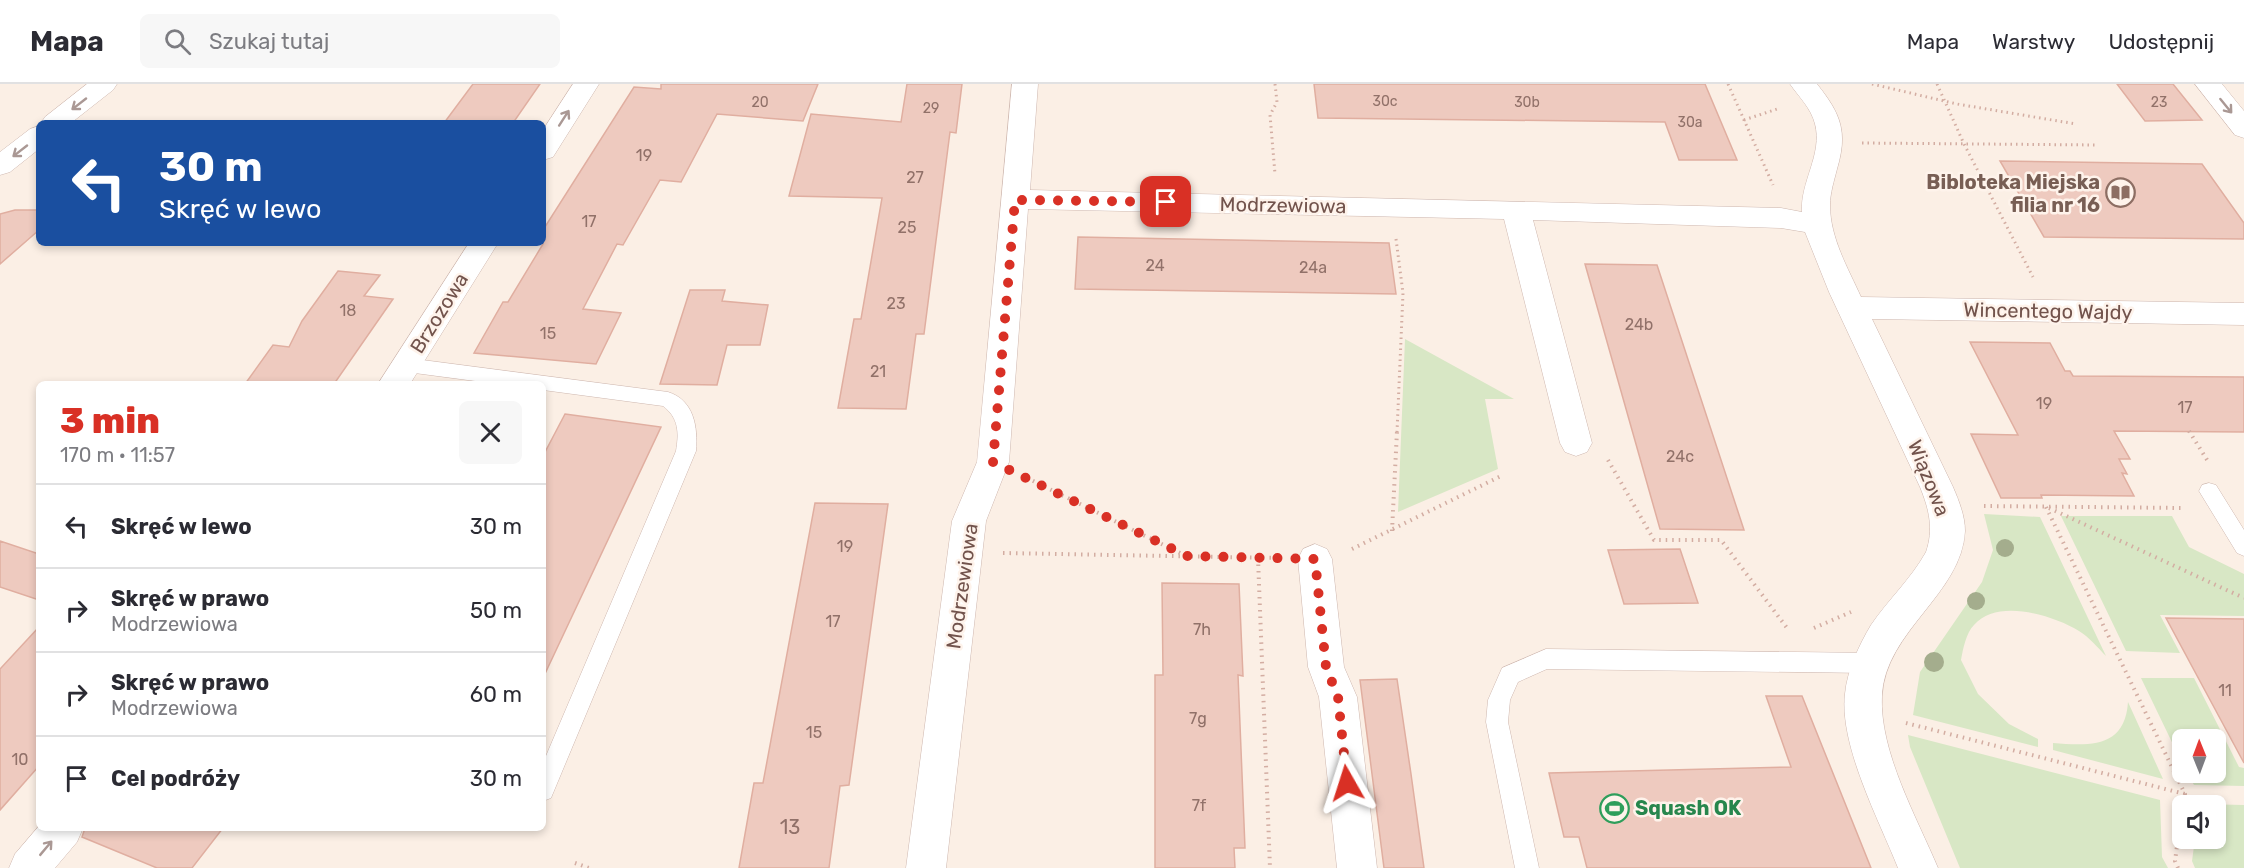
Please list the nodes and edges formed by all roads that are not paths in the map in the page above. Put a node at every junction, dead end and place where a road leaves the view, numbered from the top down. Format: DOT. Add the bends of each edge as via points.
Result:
graph roads {
  1 [pos="104,84"];
  2 [pos="586,84"];
  3 [pos="1025,84"];
  4 [pos="1803,84"];
  5 [pos="2208,84"];
  6 [pos="58,120"];
  7 [pos="2244,129"];
  8 [pos="36,137"];
  9 [pos="546,146"];
  10 [pos="0,166"];
  11 [pos="1015,200"];
  12 [pos="1516,210"];
  13 [pos="1817,224"];
  14 [pos="482,246"];
  15 [pos="1852,308"];
  16 [pos="2244,314"];
  17 [pos="400,375"];
  18 [pos="467,381"];
  19 [pos="546,388"];
  20 [pos="1576,443"];
  21 [pos="2214,499"];
  22 [pos="2244,547"];
  23 [pos="1315,559"];
  24 [pos="1871,663"];
  25 [pos="546,783"];
  26 [pos="60,831"];
  27 [pos="29,868"];
  28 [pos="926,868"];
  29 [pos="1357,868"];
  30 [pos="1527,868"];
  31 [pos="1918,868"];
  1 -- 6 [label="street, one-way"];
  9 -- 2 [label="street, one-way"];
  3 -- 11 [label="street, Modrzewiowa"];
  4 -- 13 [label="street, Wiązowa" via="1821,107 1830,131 1816,202"];
  5 -- 7 [label="street, one-way"];
  8 -- 10 [label="street, one-way"];
  11 -- 12 [label="street, Modrzewiowa"];
  11 -- 28 [label="street, Modrzewiowa" via="993,462 971,513"];
  12 -- 13 [label="street, Modrzewiowa" via="1781,218"];
  12 -- 20 [label="street"];
  13 -- 15 [label="street, Wiązowa"];
  14 -- 17 [label="street, Brzozowa"];
  15 -- 16 [label="street, Wincentego Wajdy"];
  15 -- 24 [label="street, Wiązowa" via="1924,462 1943,506 1948,530 1943,550 1927,580 1884,637"];
  17 -- 18 [label="lane"];
  19 -- 25 [label="lane" via="668,399 684,413 689,433 686,451"];
  21 -- 22 [label="lane"];
  23 -- 29 [label="street" via="1326,667 1338,697"];
  24 -- 30 [label="lane" via="1546,659 1510,675 1499,700 1497,722"];
  24 -- 31 [label="street, Wiązowa" via="1863,695 1869,742"];
  27 -- 26 [label="street, one-way"];
}
